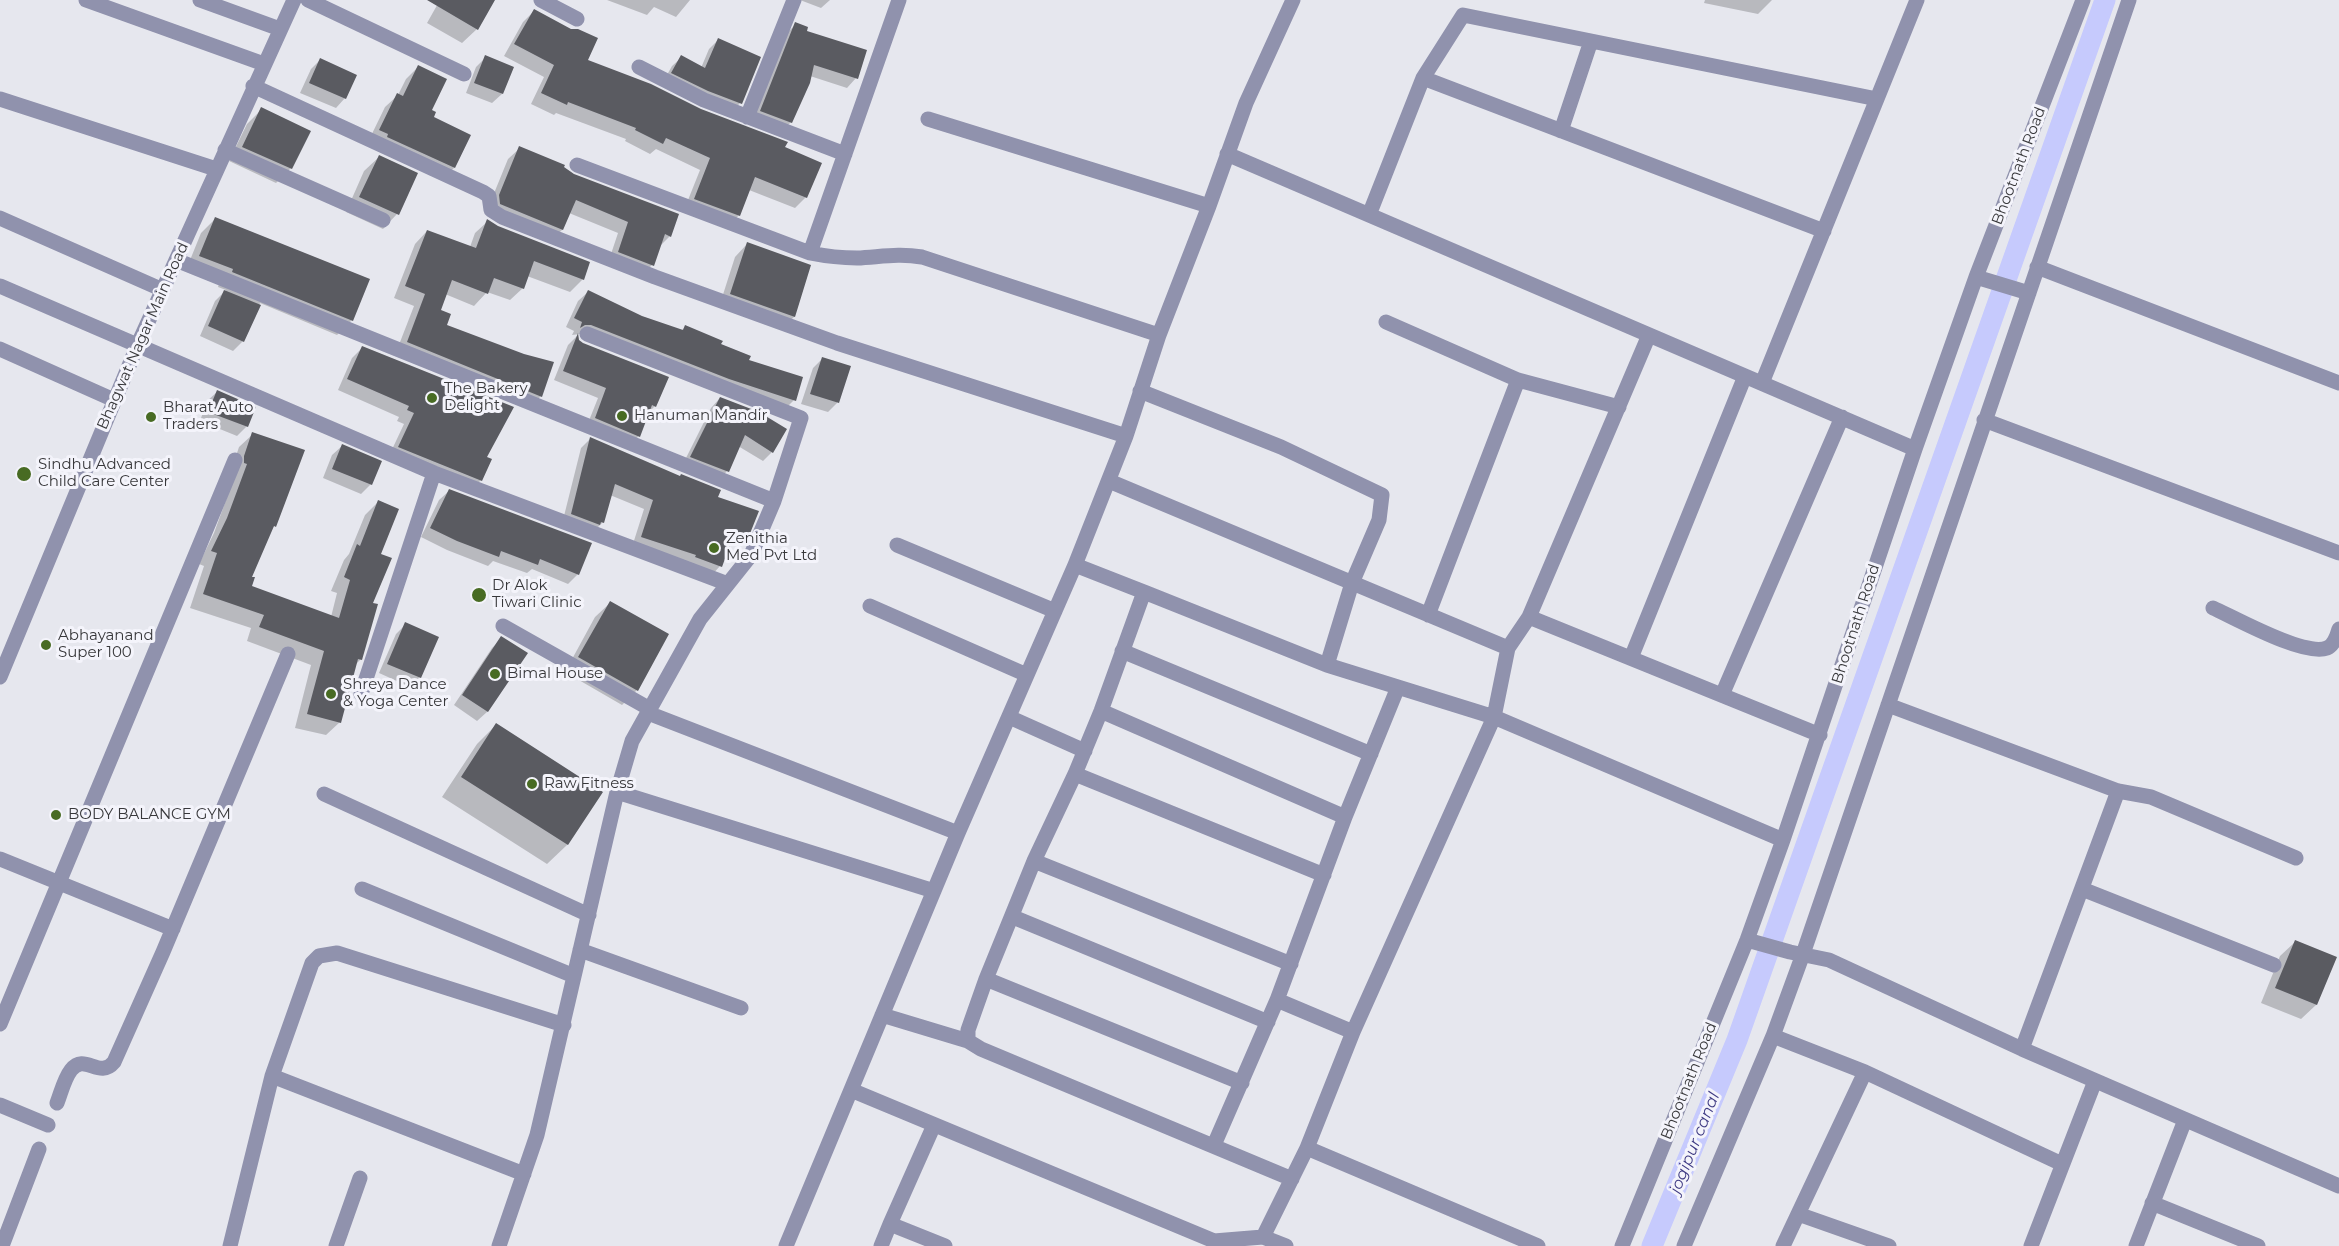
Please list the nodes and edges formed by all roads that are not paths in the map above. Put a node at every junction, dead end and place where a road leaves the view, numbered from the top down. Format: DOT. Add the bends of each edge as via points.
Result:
graph roads {
  1 [pos="86,0"];
  2 [pos="200,0"];
  3 [pos="294,0"];
  4 [pos="308,0"];
  5 [pos="541,0"];
  6 [pos="794,0"];
  7 [pos="899,0"];
  8 [pos="1293,0"];
  9 [pos="1917,0"];
  10 [pos="2083,0"];
  11 [pos="2129,0"];
  12 [pos="577,19"];
  13 [pos="280,29"];
  14 [pos="1591,41"];
  15 [pos="264,64"];
  16 [pos="639,67"];
  17 [pos="464,74"];
  18 [pos="1423,78"];
  19 [pos="254,86"];
  20 [pos="0,99"];
  21 [pos="1877,99"];
  22 [pos="747,117"];
  23 [pos="928,119"];
  24 [pos="1561,131"];
  25 [pos="225,150"];
  26 [pos="845,154"];
  27 [pos="1227,154"];
  28 [pos="577,165"];
  29 [pos="216,169"];
  30 [pos="1209,206"];
  31 [pos="1369,215"];
  32 [pos="0,218"];
  33 [pos="383,220"];
  34 [pos="1824,231"];
  35 [pos="810,253"];
  36 [pos="176,260"];
  37 [pos="2037,267"];
  38 [pos="1981,279"];
  39 [pos="0,286"];
  40 [pos="163,290"];
  41 [pos="2026,292"];
  42 [pos="1386,322"];
  43 [pos="587,334"];
  44 [pos="1159,335"];
  45 [pos="1649,335"];
  46 [pos="138,344"];
  47 [pos="0,349"];
  48 [pos="1745,376"];
  49 [pos="1518,380"];
  50 [pos="1762,383"];
  51 [pos="2339,383"];
  52 [pos="1140,391"];
  53 [pos="114,400"];
  54 [pos="1619,407"];
  55 [pos="1842,417"];
  56 [pos="1984,420"];
  57 [pos="1126,436"];
  58 [pos="1915,449"];
  59 [pos="235,460"];
  60 [pos="434,473"];
  61 [pos="1109,481"];
  62 [pos="774,501"];
  63 [pos="897,545"];
  64 [pos="2339,553"];
  65 [pos="1075,565"];
  66 [pos="1352,583"];
  67 [pos="728,584"];
  68 [pos="1144,592"];
  69 [pos="870,606"];
  70 [pos="2213,608"];
  71 [pos="1055,610"];
  72 [pos="1428,615"];
  73 [pos="1529,616"];
  74 [pos="503,626"];
  75 [pos="2339,629"];
  76 [pos="1508,648"];
  77 [pos="1122,651"];
  78 [pos="288,654"];
  79 [pos="1631,658"];
  80 [pos="1327,665"];
  81 [pos="1027,675"];
  82 [pos="0,676"];
  83 [pos="1398,687"];
  84 [pos="361,694"];
  85 [pos="1722,695"];
  86 [pos="1888,705"];
  87 [pos="649,711"];
  88 [pos="1101,711"];
  89 [pos="1009,717"];
  90 [pos="1494,717"];
  91 [pos="1820,735"];
  92 [pos="1084,751"];
  93 [pos="1371,754"];
  94 [pos="1075,774"];
  95 [pos="2118,791"];
  96 [pos="617,792"];
  97 [pos="324,794"];
  98 [pos="1345,818"];
  99 [pos="958,833"];
  100 [pos="1783,840"];
  101 [pos="2296,858"];
  102 [pos="0,859"];
  103 [pos="1034,861"];
  104 [pos="1324,875"];
  105 [pos="59,882"];
  106 [pos="362,889"];
  107 [pos="2082,889"];
  108 [pos="934,891"];
  109 [pos="589,915"];
  110 [pos="1013,916"];
  111 [pos="173,929"];
  112 [pos="1747,940"];
  113 [pos="580,950"];
  114 [pos="1796,953"];
  115 [pos="1291,964"];
  116 [pos="2274,965"];
  117 [pos="574,976"];
  118 [pos="986,979"];
  119 [pos="1277,1000"];
  120 [pos="741,1008"];
  121 [pos="882,1015"];
  122 [pos="1268,1022"];
  123 [pos="0,1024"];
  124 [pos="564,1025"];
  125 [pos="1353,1032"];
  126 [pos="1773,1036"];
  127 [pos="968,1041"];
  128 [pos="2022,1049"];
  129 [pos="1864,1072"];
  130 [pos="272,1076"];
  131 [pos="2095,1081"];
  132 [pos="1242,1083"];
  133 [pos="851,1090"];
  134 [pos="57,1103"];
  135 [pos="0,1105"];
  136 [pos="2185,1120"];
  137 [pos="48,1125"];
  138 [pos="934,1125"];
  139 [pos="1214,1145"];
  140 [pos="1307,1148"];
  141 [pos="39,1149"];
  142 [pos="2062,1164"];
  143 [pos="524,1174"];
  144 [pos="360,1178"];
  145 [pos="1292,1179"];
  146 [pos="2339,1186"];
  147 [pos="2152,1203"];
  148 [pos="1798,1214"];
  149 [pos="890,1224"];
  150 [pos="1263,1237"];
  151 [pos="1192,1239"];
  152 [pos="1531,1244"];
  153 [pos="2,1246"];
  154 [pos="230,1246"];
  155 [pos="336,1246"];
  156 [pos="499,1246"];
  157 [pos="786,1246"];
  158 [pos="881,1246"];
  159 [pos="945,1246"];
  160 [pos="1286,1246"];
  161 [pos="1622,1246"];
  162 [pos="1684,1246"];
  163 [pos="1783,1246"];
  164 [pos="1889,1246"];
  165 [pos="2031,1246"];
  166 [pos="2136,1246"];
  167 [pos="2258,1246"];
  1 -- 15 [label="street"];
  2 -- 13 [label="street"];
  3 -- 13 [label="street, Bhagwat Nagar Main Road"];
  4 -- 17 [label="street"];
  5 -- 12 [label="street"];
  6 -- 22 [label="street"];
  7 -- 26 [label="street"];
  8 -- 27 [label="street"];
  9 -- 21 [label="street"];
  10 -- 38 [label="street, Bhootnath Road"];
  11 -- 37 [label="street"];
  13 -- 15 [label="street, Bhagwat Nagar Main Road"];
  14 -- 18 [label="street" via="1463,15"];
  14 -- 21 [label="street"];
  14 -- 24 [label="street"];
  15 -- 19 [label="street, Bhagwat Nagar Main Road"];
  16 -- 22 [label="street" via="692,95"];
  18 -- 24 [label="street"];
  18 -- 31 [label="street"];
  19 -- 25 [label="street, Bhagwat Nagar Main Road"];
  19 -- 57 [label="street" via="483,192 489,196 491,210 502,216 837,343"];
  20 -- 29 [label="street"];
  21 -- 34 [label="street"];
  22 -- 26 [label="street"];
  23 -- 30 [label="street"];
  24 -- 34 [label="street"];
  25 -- 29 [label="street, Bhagwat Nagar Main Road"];
  25 -- 33 [label="street"];
  26 -- 35 [label="street"];
  27 -- 30 [label="street"];
  27 -- 31 [label="street"];
  28 -- 35 [label="street"];
  29 -- 36 [label="street, Bhagwat Nagar Main Road"];
  30 -- 44 [label="street"];
  31 -- 45 [label="street"];
  32 -- 40 [label="street"];
  34 -- 50 [label="street"];
  35 -- 44 [label="street" via="858,258 901,254 922,257"];
  36 -- 40 [label="street, Bhagwat Nagar Main Road"];
  36 -- 62 [label="street"];
  37 -- 41 [label="street"];
  37 -- 51 [label="street"];
  38 -- 41 [label="street"];
  38 -- 58 [label="street, Bhootnath Road"];
  39 -- 46 [label="street"];
  40 -- 46 [label="street, Bhagwat Nagar Main Road"];
  41 -- 56 [label="street"];
  42 -- 49 [label="street"];
  43 -- 62 [label="street" via="801,418"];
  44 -- 52 [label="street"];
  45 -- 48 [label="street"];
  45 -- 54 [label="street"];
  46 -- 53 [label="street, Bhagwat Nagar Main Road"];
  46 -- 60 [label="street"];
  47 -- 53 [label="street"];
  48 -- 50 [label="street"];
  48 -- 79 [label="street"];
  49 -- 54 [label="street"];
  49 -- 72 [label="street"];
  50 -- 55 [label="street"];
  52 -- 57 [label="street"];
  52 -- 66 [label="street" via="1281,447 1383,495 1379,520"];
  53 -- 82 [label="street, Bhagwat Nagar Main Road"];
  54 -- 73 [label="street"];
  55 -- 58 [label="street"];
  55 -- 85 [label="street"];
  56 -- 64 [label="street"];
  56 -- 86 [label="street"];
  57 -- 61 [label="street"];
  58 -- 91 [label="street, Bhootnath Road"];
  59 -- 105 [label="street"];
  60 -- 67 [label="street"];
  60 -- 84 [label="street"];
  61 -- 65 [label="street"];
  61 -- 66 [label="street"];
  62 -- 67 [label="street" via="751,555"];
  63 -- 71 [label="street"];
  65 -- 68 [label="street"];
  65 -- 71 [label="street"];
  66 -- 72 [label="street"];
  66 -- 80 [label="street"];
  67 -- 87 [label="street" via="700,619"];
  68 -- 77 [label="street"];
  68 -- 80 [label="street"];
  69 -- 81 [label="street"];
  70 -- 75 [label="street" via="2276,638 2314,650 2328,648"];
  71 -- 81 [label="street"];
  72 -- 76 [label="street"];
  73 -- 76 [label="street"];
  73 -- 79 [label="street"];
  74 -- 87 [label="street"];
  76 -- 90 [label="street"];
  77 -- 88 [label="street"];
  77 -- 93 [label="street"];
  78 -- 111 [label="street"];
  79 -- 85 [label="street"];
  80 -- 83 [label="street"];
  81 -- 89 [label="street"];
  83 -- 90 [label="street"];
  83 -- 93 [label="street"];
  85 -- 91 [label="street"];
  86 -- 95 [label="street"];
  86 -- 114 [label="street"];
  87 -- 96 [label="street" via="632,741"];
  87 -- 99 [label="street"];
  88 -- 92 [label="street"];
  88 -- 98 [label="street"];
  89 -- 92 [label="street"];
  89 -- 99 [label="street"];
  90 -- 100 [label="street"];
  90 -- 125 [label="street"];
  91 -- 100 [label="street, Bhootnath Road"];
  92 -- 94 [label="street"];
  93 -- 98 [label="street"];
  94 -- 103 [label="street"];
  94 -- 104 [label="street"];
  95 -- 101 [label="street" via="2151,797"];
  95 -- 107 [label="street"];
  96 -- 108 [label="street"];
  96 -- 109 [label="street"];
  97 -- 109 [label="street"];
  98 -- 104 [label="street"];
  99 -- 108 [label="street"];
  100 -- 112 [label="street, Bhootnath Road"];
  102 -- 105 [label="street"];
  103 -- 110 [label="street"];
  103 -- 115 [label="street"];
  104 -- 115 [label="street"];
  105 -- 111 [label="street"];
  105 -- 123 [label="street"];
  106 -- 117 [label="street"];
  107 -- 116 [label="street"];
  107 -- 128 [label="street"];
  108 -- 121 [label="street"];
  109 -- 113 [label="street"];
  110 -- 118 [label="street"];
  110 -- 122 [label="street"];
  111 -- 134 [label="street" via="114,1062 103,1070 86,1064 71,1070"];
  112 -- 114 [label="street"];
  112 -- 161 [label="street, Bhootnath Road"];
  113 -- 117 [label="street"];
  113 -- 120 [label="street"];
  114 -- 126 [label="street"];
  114 -- 128 [label="street" via="1829,960"];
  115 -- 119 [label="street"];
  117 -- 124 [label="street"];
  118 -- 127 [label="street" via="968,1030"];
  118 -- 132 [label="street"];
  119 -- 122 [label="street"];
  119 -- 125 [label="street"];
  121 -- 127 [label="street"];
  121 -- 133 [label="street"];
  122 -- 132 [label="street"];
  124 -- 130 [label="street" via="328,953 312,963"];
  124 -- 143 [label="street"];
  125 -- 140 [label="street"];
  126 -- 129 [label="street"];
  126 -- 162 [label="street"];
  127 -- 139 [label="street"];
  128 -- 131 [label="street"];
  129 -- 142 [label="street"];
  129 -- 148 [label="street"];
  130 -- 143 [label="street"];
  130 -- 154 [label="street"];
  131 -- 136 [label="street"];
  131 -- 142 [label="street"];
  132 -- 139 [label="street"];
  133 -- 138 [label="street"];
  133 -- 157 [label="street"];
  135 -- 137 [label="street"];
  136 -- 146 [label="street"];
  136 -- 147 [label="street"];
  138 -- 149 [label="street"];
  138 -- 151 [label="street"];
  139 -- 145 [label="street"];
  140 -- 145 [label="street"];
  140 -- 152 [label="street"];
  141 -- 153 [label="street"];
  142 -- 165 [label="street"];
  143 -- 156 [label="street"];
  144 -- 155 [label="street"];
  145 -- 150 [label="street"];
  147 -- 166 [label="street"];
  147 -- 167 [label="street"];
  148 -- 163 [label="street"];
  148 -- 164 [label="street"];
  149 -- 158 [label="street"];
  149 -- 159 [label="street"];
  150 -- 151 [label="street"];
  150 -- 160 [label="street"];
}
